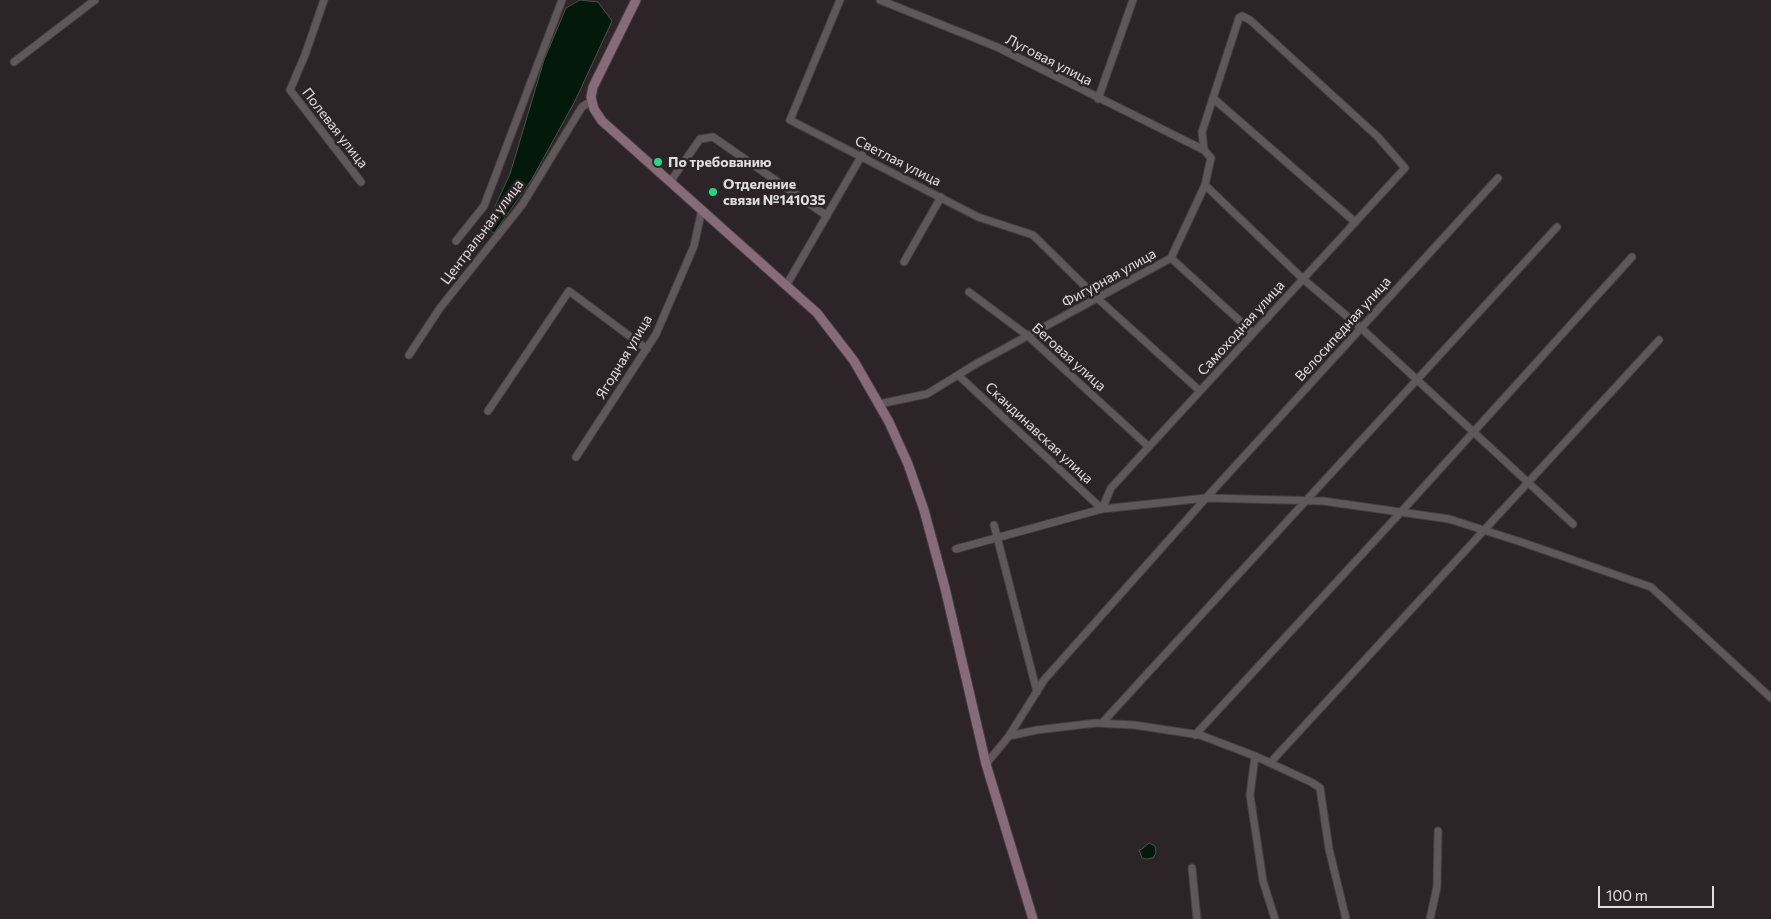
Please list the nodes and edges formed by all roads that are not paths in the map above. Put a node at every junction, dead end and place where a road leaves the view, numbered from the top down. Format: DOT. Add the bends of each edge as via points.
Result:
graph roads {
  1 [pos="95,0"];
  2 [pos="324,0"];
  3 [pos="562,0"];
  4 [pos="636,0"];
  5 [pos="840,0"];
  6 [pos="880,0"];
  7 [pos="1134,0"];
  8 [pos="14,62"];
  9 [pos="1213,98"];
  10 [pos="1098,99"];
  11 [pos="592,101"];
  12 [pos="1204,150"];
  13 [pos="862,155"];
  14 [pos="1405,168"];
  15 [pos="1498,178"];
  16 [pos="361,182"];
  17 [pos="670,182"];
  18 [pos="1205,185"];
  19 [pos="941,196"];
  20 [pos="702,209"];
  21 [pos="827,216"];
  22 [pos="1355,222"];
  23 [pos="1557,227"];
  24 [pos="456,241"];
  25 [pos="1632,257"];
  26 [pos="1171,258"];
  27 [pos="904,262"];
  28 [pos="1303,279"];
  29 [pos="787,284"];
  30 [pos="969,292"];
  31 [pos="1097,298"];
  32 [pos="1361,328"];
  33 [pos="1252,333"];
  34 [pos="1028,336"];
  35 [pos="1659,340"];
  36 [pos="647,349"];
  37 [pos="409,355"];
  38 [pos="958,375"];
  39 [pos="1417,379"];
  40 [pos="1200,391"];
  41 [pos="879,404"];
  42 [pos="488,411"];
  43 [pos="1473,432"];
  44 [pos="1149,446"];
  45 [pos="576,457"];
  46 [pos="1528,481"];
  47 [pos="1206,498"];
  48 [pos="1307,500"];
  49 [pos="1102,509"];
  50 [pos="1401,512"];
  51 [pos="1573,524"];
  52 [pos="994,525"];
  53 [pos="1483,530"];
  54 [pos="998,538"];
  55 [pos="956,549"];
  56 [pos="1037,692"];
  57 [pos="1771,698"];
  58 [pos="1102,724"];
  59 [pos="1196,734"];
  60 [pos="1009,736"];
  61 [pos="1255,756"];
  62 [pos="1270,763"];
  63 [pos="986,764"];
  64 [pos="1438,831"];
  65 [pos="1192,868"];
  66 [pos="1033,919"];
  67 [pos="1197,919"];
  68 [pos="1275,919"];
  69 [pos="1346,919"];
  70 [pos="1430,919"];
  1 -- 8 [label="street"];
  2 -- 16 [label="street, Полевая улица" via="290,90"];
  3 -- 24 [label="street" via="484,206"];
  4 -- 11 [label="street" via="595,82"];
  5 -- 13 [label="street, Светлая улица" via="790,120"];
  6 -- 10 [label="street, Луговая улица" via="997,47"];
  7 -- 10 [label="street"];
  9 -- 12 [label="street, Фигурная улица" via="1202,132"];
  9 -- 14 [label="street, Фигурная улица" via="1242,16 1378,137"];
  9 -- 22 [label="street"];
  10 -- 12 [label="street, Луговая улица"];
  11 -- 17 [label="street" via="602,121"];
  11 -- 37 [label="street, Центральная улица" via="582,107 522,205 440,308"];
  12 -- 18 [label="street, Фигурная улица" via="1211,158"];
  13 -- 19 [label="street, Светлая улица"];
  13 -- 21 [label="street"];
  14 -- 22 [label="street, Самоходная улица"];
  15 -- 32 [label="street, Велосипедная улица"];
  17 -- 20 [label="street"];
  17 -- 21 [label="street" via="700,139 712,137"];
  18 -- 26 [label="street, Фигурная улица"];
  18 -- 28 [label="street"];
  19 -- 27 [label="street"];
  19 -- 31 [label="street, Светлая улица" via="978,216 1033,235"];
  20 -- 29 [label="street"];
  20 -- 36 [label="street, Ягодная улица" via="694,246"];
  21 -- 29 [label="street"];
  22 -- 28 [label="street, Самоходная улица"];
  23 -- 39 [label="street"];
  25 -- 43 [label="street"];
  26 -- 31 [label="street, Фигурная улица"];
  26 -- 33 [label="street"];
  28 -- 32 [label="street"];
  28 -- 33 [label="street, Самоходная улица"];
  29 -- 41 [label="street" via="835,333"];
  30 -- 34 [label="street, Беговая улица"];
  31 -- 34 [label="street, Фигурная улица"];
  31 -- 40 [label="street, Светлая улица"];
  32 -- 39 [label="street"];
  32 -- 47 [label="street, Велосипедная улица"];
  33 -- 40 [label="street, Самоходная улица"];
  34 -- 38 [label="street, Фигурная улица"];
  34 -- 44 [label="street, Беговая улица"];
  35 -- 46 [label="street"];
  36 -- 42 [label="street" via="569,291"];
  36 -- 45 [label="street, Ягодная улица"];
  38 -- 41 [label="street, Фигурная улица" via="927,394"];
  38 -- 49 [label="street, Скандинавская улица"];
  39 -- 43 [label="street"];
  39 -- 48 [label="street"];
  40 -- 44 [label="street, Самоходная улица"];
  41 -- 63 [label="street" via="917,486 945,588"];
  43 -- 46 [label="street"];
  43 -- 50 [label="street"];
  44 -- 49 [label="street, Самоходная улица" via="1111,488"];
  46 -- 51 [label="street"];
  46 -- 53 [label="street"];
  47 -- 48 [label="street"];
  47 -- 49 [label="street"];
  47 -- 56 [label="street, Велосипедная улица" via="1044,680"];
  48 -- 50 [label="street"];
  48 -- 58 [label="street"];
  49 -- 54 [label="street"];
  50 -- 53 [label="street" via="1449,519"];
  50 -- 59 [label="street"];
  52 -- 54 [label="street"];
  53 -- 57 [label="street" via="1651,588"];
  53 -- 62 [label="street"];
  54 -- 55 [label="street"];
  54 -- 56 [label="street"];
  56 -- 60 [label="street, Велосипедная улица"];
  58 -- 59 [label="street" via="1134,724"];
  58 -- 60 [label="street"];
  59 -- 61 [label="street"];
  60 -- 63 [label="street, Велосипедная улица"];
  61 -- 62 [label="street"];
  61 -- 68 [label="street" via="1250,795 1263,881"];
  62 -- 69 [label="street" via="1320,788 1329,850"];
  63 -- 66 [label="street"];
  64 -- 70 [label="street" via="1437,886"];
  65 -- 67 [label="street"];
}
